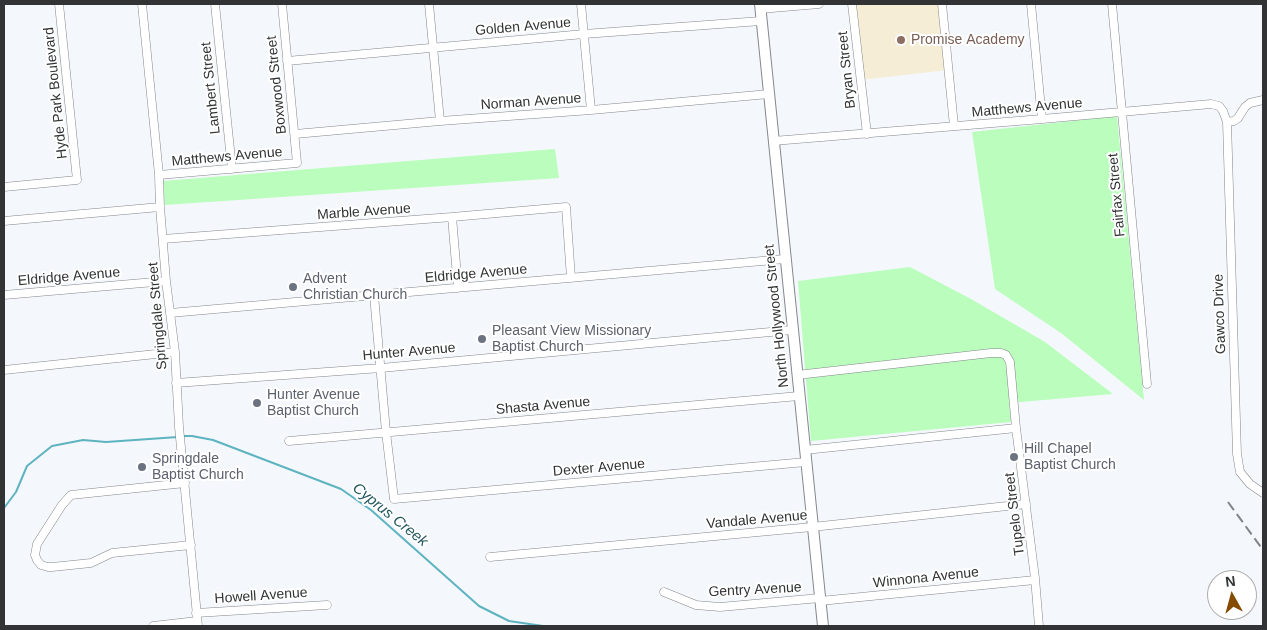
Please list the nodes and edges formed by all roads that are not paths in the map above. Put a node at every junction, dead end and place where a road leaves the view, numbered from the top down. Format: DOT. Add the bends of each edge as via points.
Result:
graph roads {
  1 [pos="59,4"];
  2 [pos="142,4"];
  3 [pos="215,4"];
  4 [pos="282,4"];
  5 [pos="429,4"];
  6 [pos="581,4"];
  7 [pos="819,4"];
  8 [pos="852,4"];
  9 [pos="942,4"];
  10 [pos="1031,4"];
  11 [pos="1112,4"];
  12 [pos="760,6"];
  13 [pos="761,21"];
  14 [pos="584,34"];
  15 [pos="434,48"];
  16 [pos="288,60"];
  17 [pos="769,94"];
  18 [pos="1263,100"];
  19 [pos="591,110"];
  20 [pos="1122,112"];
  21 [pos="1042,120"];
  22 [pos="440,121"];
  23 [pos="1227,122"];
  24 [pos="954,126"];
  25 [pos="295,134"];
  26 [pos="866,134"];
  27 [pos="773,140"];
  28 [pos="297,163"];
  29 [pos="232,169"];
  30 [pos="159,175"];
  31 [pos="4,187"];
  32 [pos="160,207"];
  33 [pos="452,217"];
  34 [pos="4,221"];
  35 [pos="163,239"];
  36 [pos="785,259"];
  37 [pos="571,278"];
  38 [pos="166,281"];
  39 [pos="458,288"];
  40 [pos="4,295"];
  41 [pos="374,295"];
  42 [pos="170,313"];
  43 [pos="792,330"];
  44 [pos="174,352"];
  45 [pos="381,368"];
  46 [pos="4,370"];
  47 [pos="797,374"];
  48 [pos="176,384"];
  49 [pos="1147,384"];
  50 [pos="799,396"];
  51 [pos="1016,428"];
  52 [pos="386,432"];
  53 [pos="289,441"];
  54 [pos="805,450"];
  55 [pos="806,462"];
  56 [pos="185,483"];
  57 [pos="1263,493"];
  58 [pos="1026,504"];
  59 [pos="812,527"];
  60 [pos="191,545"];
  61 [pos="490,557"];
  62 [pos="1035,580"];
  63 [pos="664,592"];
  64 [pos="820,600"];
  65 [pos="327,605"];
  66 [pos="197,620"];
  67 [pos="153,626"];
  68 [pos="823,626"];
  69 [pos="1039,626"];
  1 -- 31 [label="street, Hyde Park Boulevard" via="78,180"];
  2 -- 30 [label="street, Springdale Street"];
  3 -- 29 [label="street, Lambert Street"];
  4 -- 16 [label="street, Boxwood Street"];
  5 -- 15 [label="street"];
  6 -- 14 [label="street"];
  7 -- 12 [label="street"];
  8 -- 26 [label="street, Bryan Street"];
  9 -- 24 [label="street"];
  10 -- 21 [label="street"];
  11 -- 20 [label="street, Fairfax Street"];
  12 -- 13 [label="main road, North Hollywood Street"];
  13 -- 14 [label="street, Golden Avenue"];
  13 -- 17 [label="main road, North Hollywood Street"];
  14 -- 15 [label="street, Golden Avenue"];
  14 -- 19 [label="street"];
  15 -- 16 [label="street, Golden Avenue"];
  15 -- 22 [label="street"];
  16 -- 25 [label="street, Boxwood Street"];
  17 -- 19 [label="street, Norman Avenue"];
  17 -- 27 [label="main road, North Hollywood Street"];
  18 -- 23 [label="street" via="1250,103 1238,118"];
  19 -- 22 [label="street, Norman Avenue"];
  20 -- 21 [label="street, Matthews Avenue"];
  20 -- 23 [label="street, Matthews Avenue" via="1211,104 1219,106"];
  20 -- 49 [label="street, Fairfax Street"];
  21 -- 24 [label="street, Matthews Avenue"];
  22 -- 25 [label="street, Norman Avenue"];
  23 -- 57 [label="street, Gawco Drive" via="1237,454 1240,472"];
  24 -- 26 [label="street, Matthews Avenue"];
  25 -- 28 [label="street, Boxwood Street"];
  26 -- 27 [label="street, Matthews Avenue"];
  27 -- 36 [label="main road, North Hollywood Street"];
  28 -- 29 [label="street, Matthews Avenue"];
  29 -- 30 [label="street, Matthews Avenue"];
  30 -- 32 [label="street, Springdale Street"];
  32 -- 34 [label="street"];
  32 -- 35 [label="street, Springdale Street"];
  33 -- 35 [label="street, Marble Avenue"];
  33 -- 37 [label="street, Marble Avenue" via="566,207"];
  33 -- 39 [label="street"];
  35 -- 38 [label="street, Springdale Street"];
  36 -- 37 [label="street, Eldridge Avenue"];
  36 -- 43 [label="main road, North Hollywood Street"];
  37 -- 39 [label="street, Eldridge Avenue"];
  38 -- 40 [label="street, Eldridge Avenue"];
  38 -- 42 [label="street, Springdale Street"];
  39 -- 41 [label="street, Eldridge Avenue"];
  41 -- 42 [label="street, Eldridge Avenue"];
  41 -- 45 [label="street"];
  42 -- 44 [label="street, Springdale Street"];
  43 -- 45 [label="street, Hunter Avenue"];
  43 -- 47 [label="main road, North Hollywood Street"];
  44 -- 46 [label="street"];
  44 -- 48 [label="street, Springdale Street"];
  45 -- 48 [label="street, Hunter Avenue"];
  45 -- 52 [label="street"];
  47 -- 50 [label="main road, North Hollywood Street"];
  47 -- 51 [label="street, Tupelo Street" via="1004,354 1009,360"];
  48 -- 56 [label="street, Springdale Street"];
  50 -- 52 [label="street, Shasta Avenue"];
  50 -- 54 [label="main road, North Hollywood Street"];
  51 -- 54 [label="street"];
  51 -- 58 [label="street, Tupelo Street"];
  52 -- 53 [label="street, Shasta Avenue"];
  52 -- 55 [label="street, Dexter Avenue" via="394,499"];
  54 -- 55 [label="main road, North Hollywood Street"];
  55 -- 59 [label="main road, North Hollywood Street"];
  56 -- 60 [label="street, Springdale Street"];
  56 -- 60 [label="street" via="71,495 35,551 41,565 52,567 91,563 112,553"];
  58 -- 59 [label="street, Vandale Avenue"];
  58 -- 62 [label="street, Tupelo Street"];
  59 -- 61 [label="street, Vandale Avenue"];
  59 -- 64 [label="main road, North Hollywood Street"];
  60 -- 66 [label="street, Springdale Street"];
  62 -- 64 [label="street, Winnona Avenue"];
  62 -- 69 [label="street, Tupelo Street"];
  63 -- 64 [label="street, Gentry Avenue" via="696,605 720,607"];
  64 -- 68 [label="main road, North Hollywood Street"];
  65 -- 66 [label="street, Howell Avenue"];
  66 -- 67 [label="street, Howell Avenue"];
}
